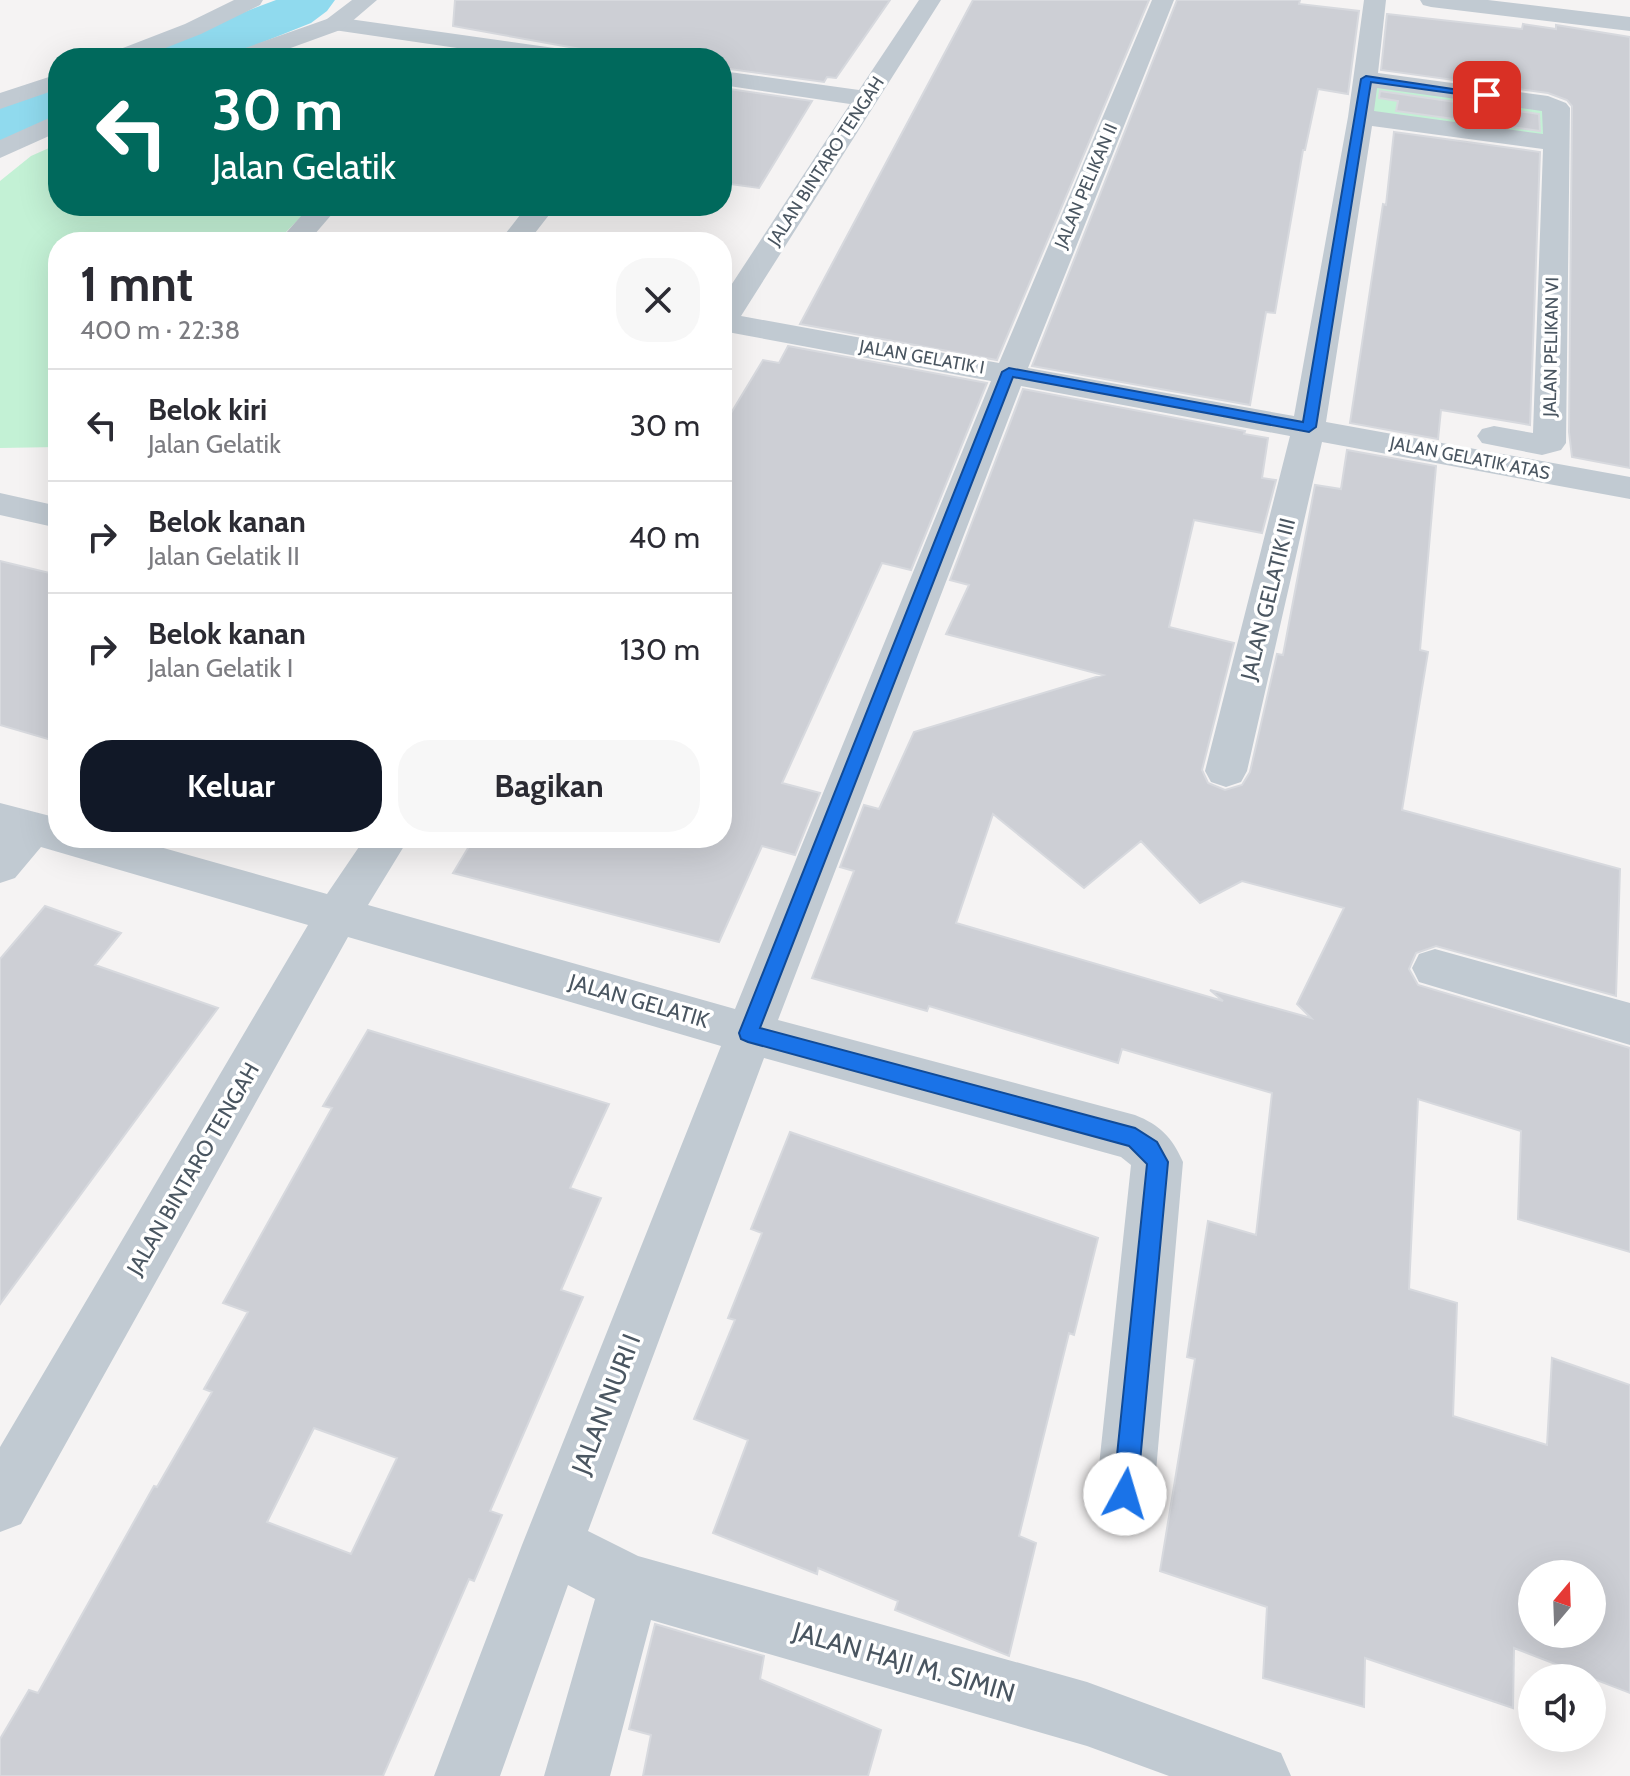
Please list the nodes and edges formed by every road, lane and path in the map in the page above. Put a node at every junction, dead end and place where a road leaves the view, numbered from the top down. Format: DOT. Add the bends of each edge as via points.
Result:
graph roads {
  1 [pos="252,0"];
  2 [pos="366,0"];
  3 [pos="930,0"];
  4 [pos="1163,0"];
  5 [pos="1375,0"];
  6 [pos="1431,0"];
  7 [pos="335,24"];
  8 [pos="1630,24"];
  9 [pos="145,48"];
  10 [pos="268,48"];
  11 [pos="463,48"];
  12 [pos="732,79"];
  13 [pos="1366,79"];
  14 [pos="48,84"];
  15 [pos="867,99"];
  16 [pos="0,101"];
  17 [pos="1361,117"];
  18 [pos="48,127"];
  19 [pos="1556,143"];
  20 [pos="0,150"];
  21 [pos="316,216"];
  22 [pos="534,216"];
  23 [pos="301,232"];
  24 [pos="521,232"];
  25 [pos="732,307"];
  26 [pos="732,324"];
  27 [pos="1009,372"];
  28 [pos="1312,415"];
  29 [pos="1630,488"];
  30 [pos="0,504"];
  31 [pos="48,515"];
  32 [pos="1226,771"];
  33 [pos="39,830"];
  34 [pos="103,848"];
  35 [pos="381,848"];
  36 [pos="0,866"];
  37 [pos="338,914"];
  38 [pos="1435,968"];
  39 [pos="1630,1024"];
  40 [pos="748,1033"];
  41 [pos="1125,1494"];
  42 [pos="0,1503"];
  43 [pos="552,1545"];
  44 [pos="630,1584"];
  45 [pos="467,1776"];
  46 [pos="577,1776"];
  47 [pos="1258,1776"];
  1 -- 9 [label="street"];
  2 -- 7 [label="street"];
  3 -- 15 [label="street, JALAN BINTARO TENGAH"];
  4 -- 27 [label="street, JALAN PELIKAN II"];
  5 -- 13 [label="street, JALAN GELATIK III"];
  6 -- 8 [label="street"];
  7 -- 10 [label="street"];
  7 -- 11 [label="street"];
  12 -- 15 [label="street"];
  13 -- 17 [label="street, JALAN GELATIK III"];
  13 -- 19 [label="street, JALAN PELIKAN VI" via="1548,104 1557,108"];
  14 -- 16 [label="street"];
  15 -- 25 [label="street, JALAN BINTARO TENGAH"];
  17 -- 19 [label="street"];
  17 -- 28 [label="street, JALAN GELATIK III"];
  18 -- 20 [label="street"];
  19 -- 28 [label="street, JALAN PELIKAN VI" via="1549,443"];
  21 -- 23 [label="street"];
  22 -- 24 [label="street"];
  26 -- 27 [label="street, JALAN GELATIK I"];
  27 -- 28 [label="street, JALAN GELATIK I"];
  27 -- 40 [label="street, JALAN PELIKAN II"];
  28 -- 29 [label="street, JALAN GELATIK ATAS"];
  28 -- 32 [label="street, JALAN GELATIK III"];
  30 -- 31 [label="street"];
  33 -- 36 [label="street"];
  34 -- 37 [label="street, JALAN GELATIK"];
  35 -- 37 [label="street, JALAN BINTARO TENGAH"];
  37 -- 40 [label="street, JALAN GELATIK"];
  37 -- 42 [label="street, JALAN BINTARO TENGAH"];
  38 -- 39 [label="street"];
  40 -- 41 [label="street, JALAN GELATIK" via="1135,1138 1149,1149 1158,1162"];
  40 -- 43 [label="street, JALAN NURI I"];
  43 -- 44 [label="street, JALAN HAJI M. SIMIN"];
  43 -- 45 [label="street, JALAN NURI I"];
  44 -- 46 [label="street"];
  44 -- 47 [label="street, JALAN HAJI M. SIMIN" via="1087,1714"];
}
